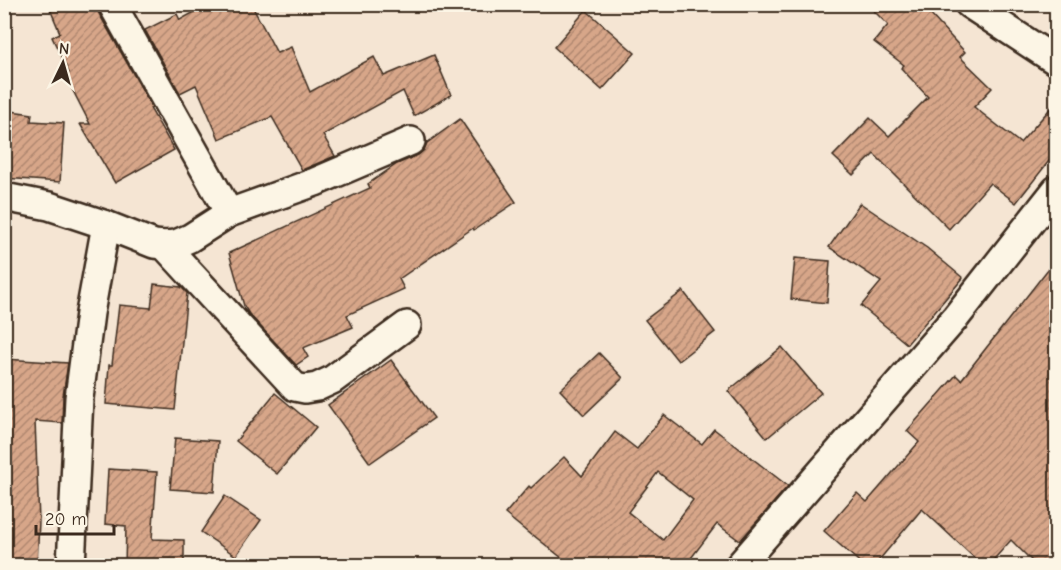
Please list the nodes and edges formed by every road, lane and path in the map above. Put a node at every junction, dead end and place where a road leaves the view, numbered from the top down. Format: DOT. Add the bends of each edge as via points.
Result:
graph roads {
  1 [pos="112,4"];
  2 [pos="969,4"];
  3 [pos="1056,61"];
  4 [pos="411,141"];
  5 [pos="1056,190"];
  6 [pos="4,197"];
  7 [pos="229,213"];
  8 [pos="106,225"];
  9 [pos="164,245"];
  10 [pos="407,325"];
  11 [pos="71,566"];
  12 [pos="739,566"];
  1 -- 7 [label="street"];
  2 -- 3 [label="street"];
  4 -- 7 [label="street"];
  5 -- 12 [label="street" via="956,317"];
  6 -- 8 [label="street" via="49,206"];
  7 -- 9 [label="street" via="190,238"];
  8 -- 9 [label="street"];
  8 -- 11 [label="street" via="79,398"];
  9 -- 10 [label="street" via="295,387 317,387 332,380"];
}
